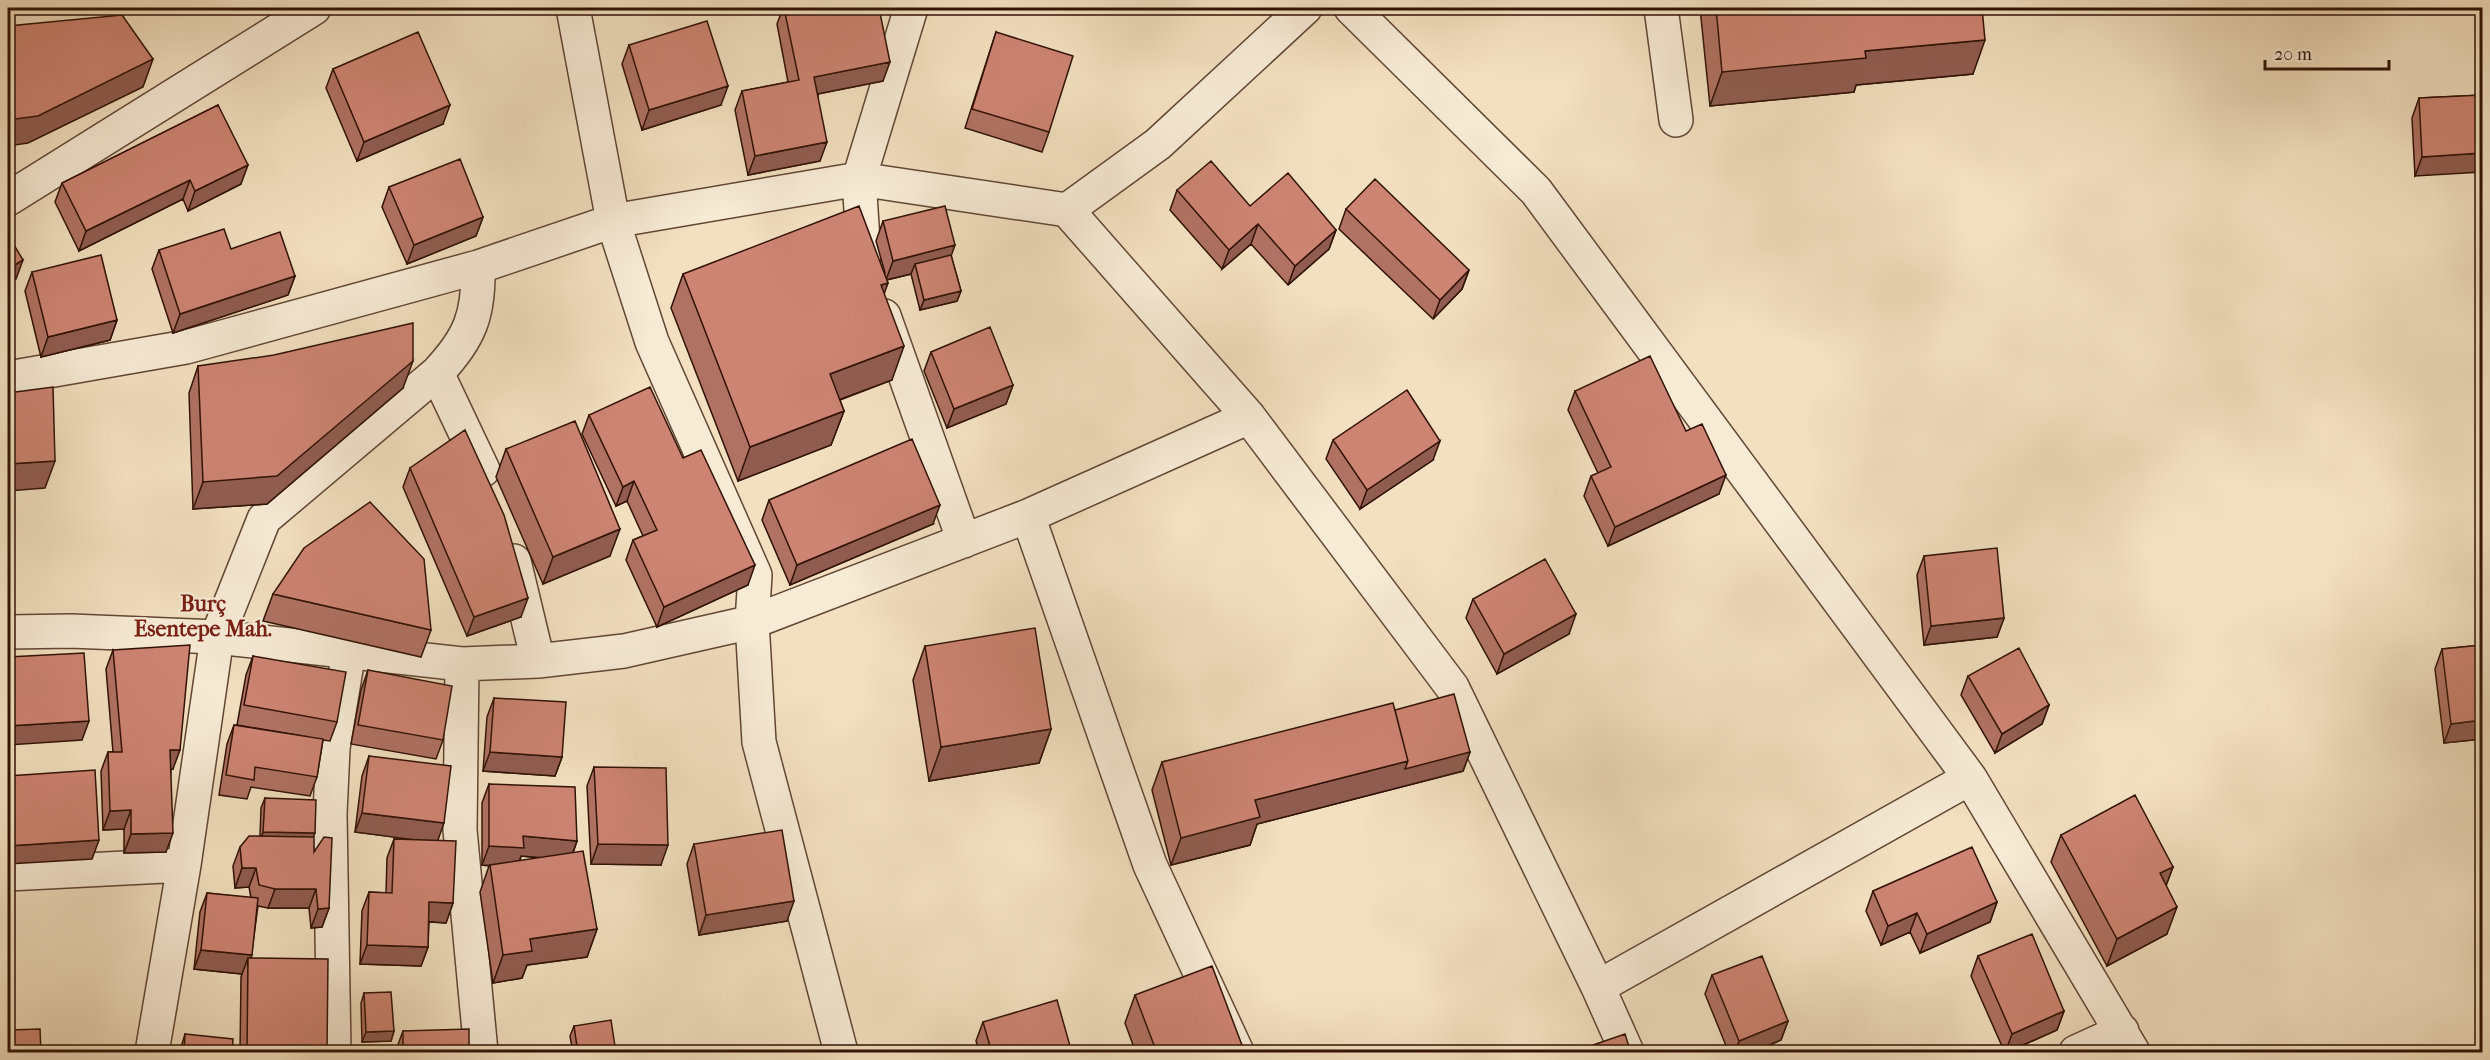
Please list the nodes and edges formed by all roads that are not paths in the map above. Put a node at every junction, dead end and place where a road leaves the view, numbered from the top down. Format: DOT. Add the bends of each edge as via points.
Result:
graph roads {
  1 [pos="314,8"];
  2 [pos="573,8"];
  3 [pos="911,8"];
  4 [pos="1305,8"];
  5 [pos="1351,8"];
  6 [pos="1661,8"];
  7 [pos="1676,120"];
  8 [pos="860,179"];
  9 [pos="8,199"];
  10 [pos="1067,210"];
  11 [pos="613,221"];
  12 [pos="478,267"];
  13 [pos="436,373"];
  14 [pos="8,378"];
  15 [pos="1249,417"];
  16 [pos="493,498"];
  17 [pos="1028,516"];
  18 [pos="504,529"];
  19 [pos="964,541"];
  20 [pos="752,622"];
  21 [pos="8,632"];
  22 [pos="217,637"];
  23 [pos="349,653"];
  24 [pos="538,661"];
  25 [pos="462,664"];
  26 [pos="1970,778"];
  27 [pos="184,865"];
  28 [pos="8,874"];
  29 [pos="1598,987"];
  30 [pos="2127,1042"];
  31 [pos="152,1053"];
  32 [pos="334,1053"];
  33 [pos="481,1053"];
  34 [pos="841,1053"];
  35 [pos="1237,1053"];
  36 [pos="1627,1053"];
  37 [pos="2076,1053"];
  1 -- 9 [label="street"];
  2 -- 11 [label="street"];
  3 -- 8 [label="street"];
  4 -- 10 [label="street" via="1158,144"];
  5 -- 26 [label="street" via="1536,191"];
  6 -- 7 [label="street"];
  8 -- 10 [label="street"];
  8 -- 11 [label="street"];
  8 -- 19 [label="street" via="864,259"];
  10 -- 15 [label="street"];
  11 -- 12 [label="street"];
  11 -- 20 [label="street" via="652,342 755,575"];
  12 -- 13 [label="street" via="473,323 459,350"];
  12 -- 14 [label="street" via="186,347"];
  13 -- 16 [label="street"];
  13 -- 22 [label="street" via="264,519"];
  15 -- 17 [label="street"];
  15 -- 29 [label="street" via="1452,687"];
  17 -- 19 [label="street"];
  17 -- 35 [label="street" via="1150,865"];
  18 -- 24 [label="street"];
  19 -- 20 [label="street"];
  20 -- 24 [label="street" via="624,651"];
  20 -- 34 [label="street" via="759,742"];
  21 -- 22 [label="street"];
  22 -- 23 [label="street"];
  22 -- 27 [label="street"];
  23 -- 25 [label="street"];
  23 -- 32 [label="street" via="333,748 330,814"];
  24 -- 25 [label="street"];
  25 -- 33 [label="street" via="460,830"];
  26 -- 29 [label="street"];
  26 -- 30 [label="street"];
  27 -- 28 [label="street"];
  27 -- 31 [label="street"];
  29 -- 36 [label="street"];
  30 -- 37 [label="street"];
}
